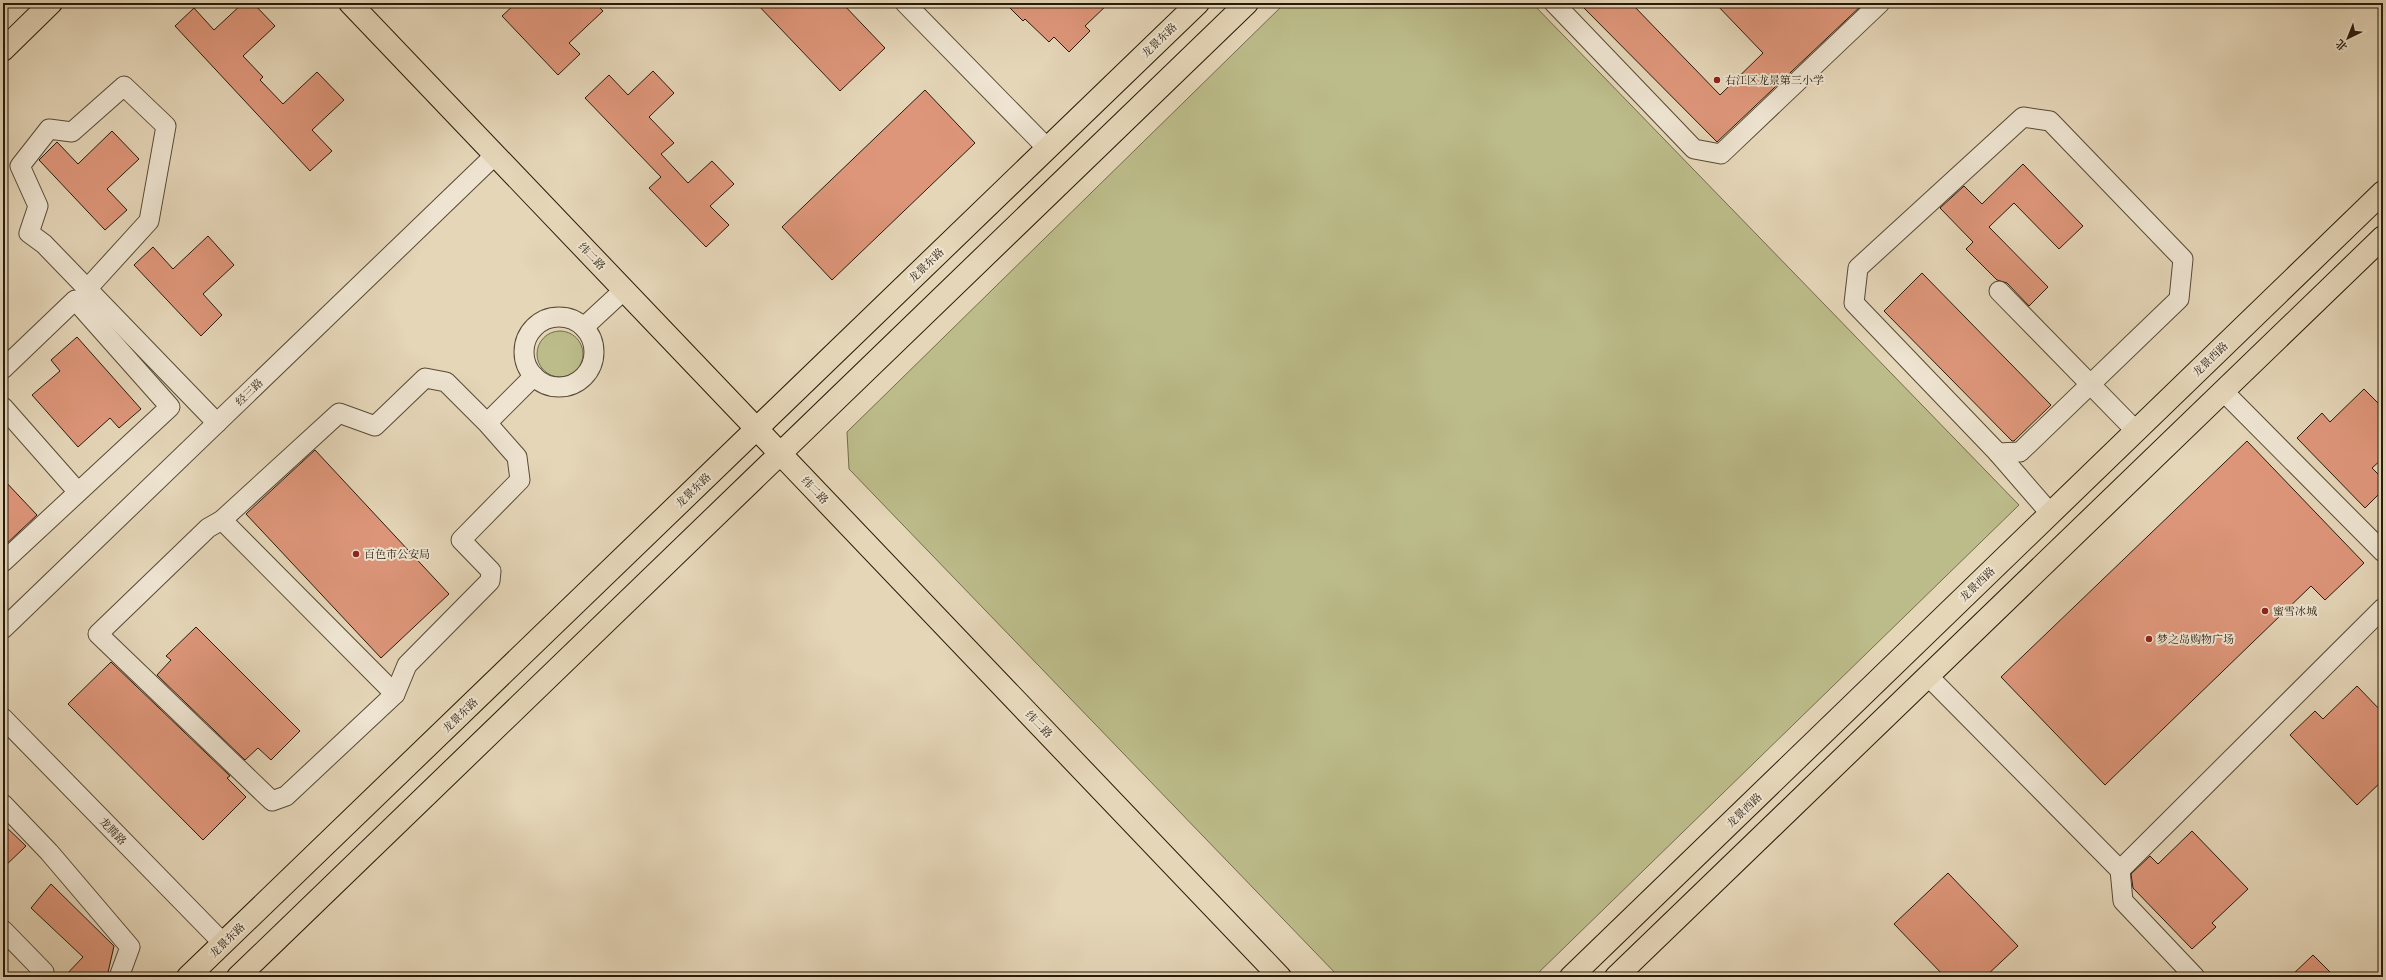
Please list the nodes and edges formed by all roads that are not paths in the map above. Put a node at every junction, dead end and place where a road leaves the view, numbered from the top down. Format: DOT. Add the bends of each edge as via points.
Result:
graph roads {
  1 [pos="51,3"];
  2 [pos="350,3"];
  3 [pos="905,3"];
  4 [pos="1198,3"];
  5 [pos="1247,3"];
  6 [pos="1554,3"];
  7 [pos="1880,3"];
  8 [pos="3,50"];
  9 [pos="1047,148"];
  10 [pos="495,155"];
  11 [pos="2383,192"];
  12 [pos="2383,237"];
  13 [pos="87,288"];
  14 [pos="624,290"];
  15 [pos="1999,292"];
  16 [pos="584,327"];
  17 [pos="3,369"];
  18 [pos="534,376"];
  19 [pos="2091,384"];
  20 [pos="2223,391"];
  21 [pos="3,407"];
  22 [pos="217,423"];
  23 [pos="487,423"];
  24 [pos="757,429"];
  25 [pos="2136,431"];
  26 [pos="1998,453"];
  27 [pos="780,454"];
  28 [pos="78,492"];
  29 [pos="2050,514"];
  30 [pos="222,520"];
  31 [pos="2383,552"];
  32 [pos="3,562"];
  33 [pos="2383,608"];
  34 [pos="3,629"];
  35 [pos="1928,676"];
  36 [pos="395,694"];
  37 [pos="3,718"];
  38 [pos="3,804"];
  39 [pos="2120,870"];
  40 [pos="3,930"];
  41 [pos="223,943"];
  42 [pos="41,977"];
  43 [pos="119,977"];
  44 [pos="188,977"];
  45 [pos="238,977"];
  46 [pos="1280,977"];
  47 [pos="1571,977"];
  48 [pos="1616,977"];
  49 [pos="2196,977"];
  1 -- 8 [label="main road"];
  2 -- 10 [label="main road, 纬二路"];
  3 -- 9 [label="street"];
  4 -- 9 [label="main road, 龙景东路"];
  5 -- 27 [label="main road"];
  6 -- 7 [label="street" via="1694,149 1721,154"];
  9 -- 24 [label="main road, 龙景东路"];
  10 -- 14 [label="main road, 纬二路"];
  10 -- 22 [label="street, 经三路"];
  11 -- 25 [label="main road, 龙景西路"];
  12 -- 20 [label="main road"];
  13 -- 13 [label="street" via="44,244 29,233 38,206 20,166 49,129 72,132 124,86 166,126 149,221"];
  13 -- 22 [label="street"];
  14 -- 16 [label="street"];
  14 -- 24 [label="main road, 纬二路"];
  15 -- 19 [label="street"];
  16 -- 18 [label="street" via="565,317 555,317 536,325 525,342 524,352 525,362"];
  16 -- 18 [label="street" via="590,335 594,356 583,377 563,387 545,384"];
  17 -- 28 [label="street" via="75,300 170,407"];
  18 -- 23 [label="street"];
  19 -- 25 [label="street"];
  19 -- 26 [label="street" via="2020,452"];
  19 -- 26 [label="street" via="2179,299 2183,259 2050,121 2023,117 1858,268 1854,303"];
  20 -- 31 [label="street"];
  20 -- 35 [label="main road"];
  21 -- 28 [label="street"];
  22 -- 34 [label="street, 经三路"];
  23 -- 30 [label="street" via="446,382 425,378 375,426 339,413"];
  23 -- 36 [label="street" via="517,457 520,480 462,540 491,571 490,581 407,665"];
  24 -- 27 [label="main road, 纬二路"];
  24 -- 41 [label="main road, 龙景东路"];
  25 -- 29 [label="main road, 龙景西路"];
  26 -- 29 [label="street"];
  27 -- 45 [label="main road"];
  27 -- 46 [label="main road, 纬二路"];
  28 -- 32 [label="street"];
  29 -- 47 [label="main road, 龙景西路"];
  30 -- 36 [label="street"];
  30 -- 36 [label="street" via="208,528 98,634 272,801 286,796"];
  33 -- 39 [label="street"];
  35 -- 39 [label="street"];
  35 -- 48 [label="main road"];
  37 -- 41 [label="street, 龙腾路"];
  38 -- 43 [label="street" via="49,852 130,946"];
  39 -- 49 [label="street" via="2123,901"];
  40 -- 42 [label="street" via="44,972"];
  41 -- 44 [label="main road, 龙景东路"];
}
